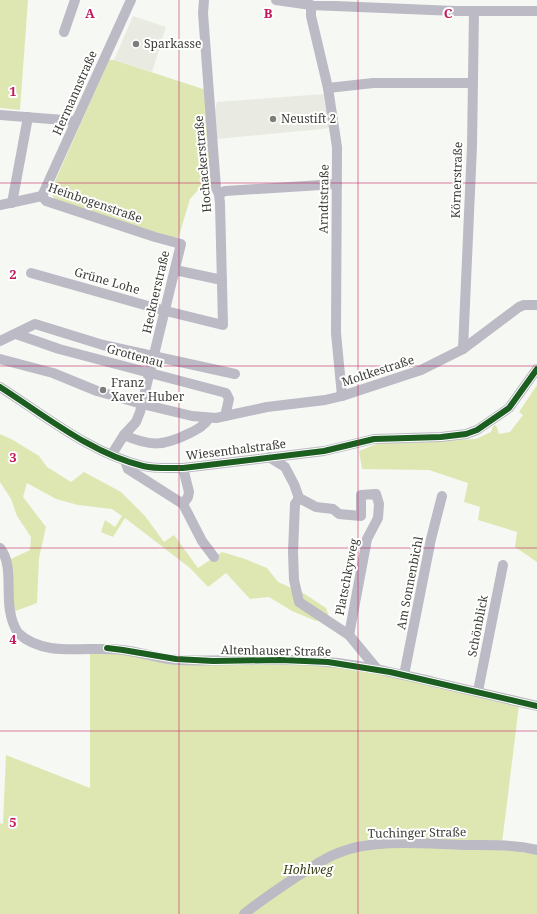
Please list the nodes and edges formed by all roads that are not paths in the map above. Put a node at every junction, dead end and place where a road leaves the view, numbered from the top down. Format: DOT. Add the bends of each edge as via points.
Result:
graph roads {
  1 [pos="75,0"];
  2 [pos="131,0"];
  3 [pos="204,0"];
  4 [pos="276,0"];
  5 [pos="311,5"];
  6 [pos="474,11"];
  7 [pos="537,11"];
  8 [pos="64,32"];
  9 [pos="473,83"];
  10 [pos="328,88"];
  11 [pos="0,115"];
  12 [pos="28,116"];
  13 [pos="76,121"];
  14 [pos="337,184"];
  15 [pos="219,194"];
  16 [pos="42,196"];
  17 [pos="12,203"];
  18 [pos="0,205"];
  19 [pos="181,244"];
  20 [pos="175,270"];
  21 [pos="31,273"];
  22 [pos="222,280"];
  23 [pos="537,305"];
  24 [pos="166,311"];
  25 [pos="223,325"];
  26 [pos="16,334"];
  27 [pos="0,341"];
  28 [pos="463,349"];
  29 [pos="154,356"];
  30 [pos="0,358"];
  31 [pos="537,369"];
  32 [pos="150,374"];
  33 [pos="235,374"];
  34 [pos="0,386"];
  35 [pos="342,396"];
  36 [pos="142,404"];
  37 [pos="225,416"];
  38 [pos="208,418"];
  39 [pos="124,435"];
  40 [pos="112,454"];
  41 [pos="269,457"];
  42 [pos="125,461"];
  43 [pos="183,468"];
  44 [pos="442,496"];
  45 [pos="299,498"];
  46 [pos="183,504"];
  47 [pos="0,548"];
  48 [pos="214,556"];
  49 [pos="503,565"];
  50 [pos="349,635"];
  51 [pos="377,669"];
  52 [pos="404,675"];
  53 [pos="478,691"];
  54 [pos="537,706"];
  55 [pos="537,850"];
  56 [pos="244,914"];
  1 -- 8 [label="street"];
  2 -- 13 [label="street, Hermannstraße"];
  3 -- 15 [label="street, Hochackerstraße" via="216,188"];
  4 -- 5 [label="street"];
  5 -- 6 [label="street"];
  5 -- 10 [label="street, Arndtstraße" via="311,16"];
  6 -- 7 [label="street"];
  6 -- 9 [label="street, Körnerstraße"];
  9 -- 10 [label="street" via="373,83"];
  9 -- 28 [label="street, Körnerstraße"];
  10 -- 14 [label="street, Arndtstraße" via="337,147"];
  11 -- 12 [label="street"];
  12 -- 13 [label="street"];
  12 -- 17 [label="street"];
  13 -- 16 [label="street, Hermannstraße"];
  14 -- 15 [label="street" via="225,191"];
  14 -- 35 [label="street, Arndtstraße" via="336,333"];
  15 -- 22 [label="street, Hochackerstraße"];
  16 -- 17 [label="street, Heinbogenstraße"];
  16 -- 19 [label="street, Heinbogenstraße" via="54,203 155,238"];
  17 -- 18 [label="street, Heinbogenstraße"];
  19 -- 20 [label="street, Hecknerstraße"];
  20 -- 22 [label="street"];
  20 -- 24 [label="street, Hecknerstraße"];
  21 -- 24 [label="street, Grüne Lohe"];
  22 -- 25 [label="street, Hochackerstraße"];
  23 -- 28 [label="street, Moltkestraße" via="519,307"];
  24 -- 25 [label="street, Grüne Lohe"];
  24 -- 29 [label="street, Hecknerstraße"];
  26 -- 27 [label="street, Grottenau"];
  26 -- 29 [label="street, Grottenau" via="35,324 103,345"];
  26 -- 32 [label="street, Grottenau" via="59,349"];
  28 -- 35 [label="street, Moltkestraße" via="421,370"];
  29 -- 32 [label="street, Hecknerstraße"];
  29 -- 33 [label="street, Grottenau"];
  30 -- 36 [label="street" via="53,373 97,391"];
  31 -- 41 [label="street, Wiesenthalstraße" via="509,408 474,431 454,436 374,439 324,451"];
  32 -- 36 [label="street, Hecknerstraße"];
  32 -- 37 [label="street, Grottenau" via="226,393 229,399"];
  34 -- 40 [label="street, Wiesenthalstraße" via="72,433"];
  35 -- 37 [label="street, Moltkestraße" via="276,405"];
  36 -- 38 [label="street, Moltkestraße"];
  36 -- 39 [label="street, Hecknerstraße" via="138,418"];
  37 -- 38 [label="street, Moltkestraße"];
  38 -- 39 [label="street" via="205,425 168,443 138,441"];
  39 -- 40 [label="street, Hecknerstraße"];
  40 -- 42 [label="street, Wiesenthalstraße"];
  41 -- 43 [label="street, Wiesenthalstraße"];
  41 -- 45 [label="street" via="285,468"];
  42 -- 43 [label="street, Wiesenthalstraße" via="144,466"];
  42 -- 46 [label="street" via="128,469"];
  43 -- 46 [label="street" via="189,492"];
  44 -- 52 [label="street, Am Sonnenbichl"];
  45 -- 50 [label="street" via="295,504 293,552 294,580 299,602"];
  45 -- 50 [label="street, Platschkyweg" via="316,507 333,509 339,514 361,516 361,495 376,494 379,504 378,518 367,539"];
  46 -- 48 [label="street" via="202,541"];
  47 -- 51 [label="street, Altenhauser Straße" via="6,561 3,590 8,618 19,634 45,647 107,648 176,660 328,662"];
  49 -- 53 [label="street, Schönblick"];
  50 -- 51 [label="street"];
  51 -- 52 [label="street, Altenhauser Straße"];
  52 -- 53 [label="street, Altenhauser Straße"];
  53 -- 54 [label="street, Altenhauser Straße"];
  55 -- 56 [label="street, Tuchinger Straße" via="502,845 431,844 388,844 352,849 317,863"];
}
